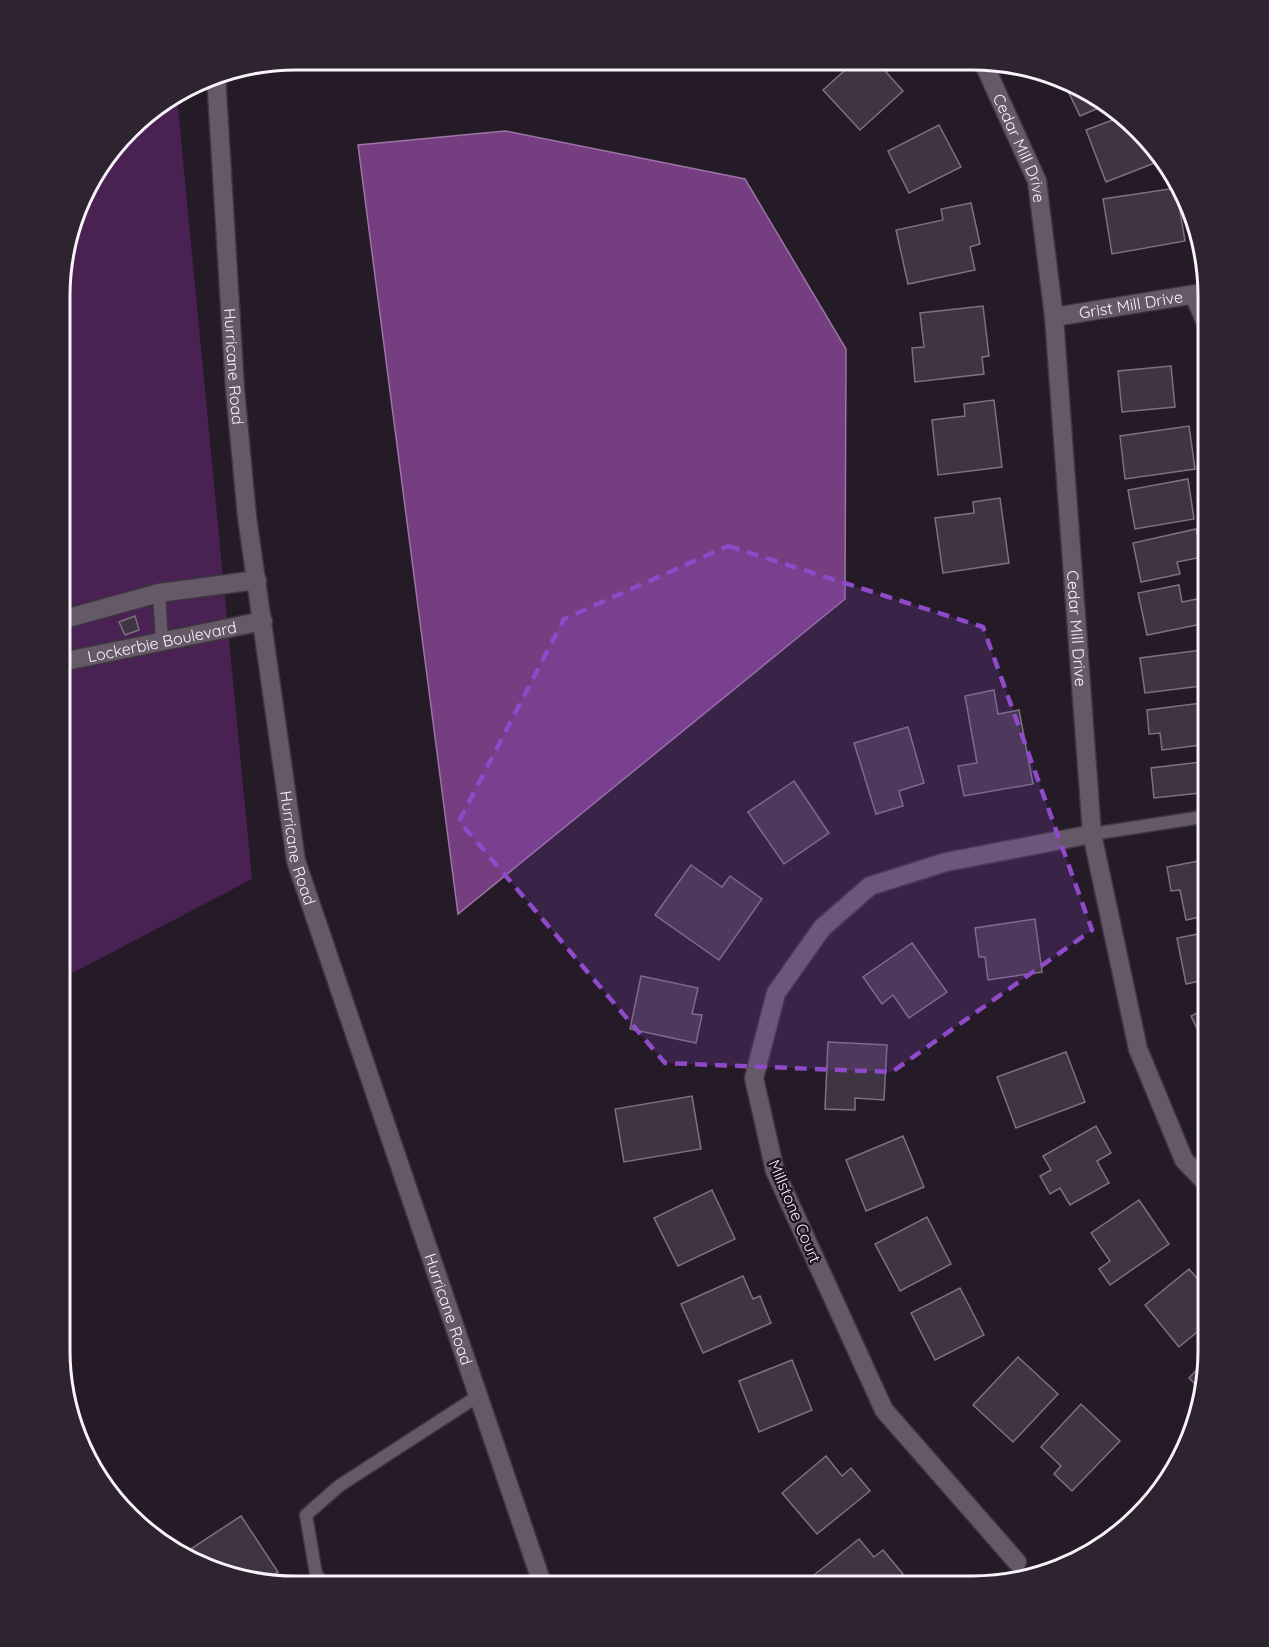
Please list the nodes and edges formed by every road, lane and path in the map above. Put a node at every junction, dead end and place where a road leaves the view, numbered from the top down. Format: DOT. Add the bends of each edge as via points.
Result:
graph roads {
  1 [pos="987,71"];
  2 [pos="217,85"];
  3 [pos="1198,293"];
  4 [pos="1054,317"];
  5 [pos="257,580"];
  6 [pos="159,593"];
  7 [pos="70,618"];
  8 [pos="263,621"];
  9 [pos="162,642"];
  10 [pos="70,660"];
  11 [pos="1198,818"];
  12 [pos="1092,834"];
  13 [pos="1198,1175"];
  14 [pos="478,1396"];
  15 [pos="1017,1562"];
  16 [pos="317,1576"];
  17 [pos="540,1576"];
  1 -- 4 [label="street, Cedar Mill Drive" via="1037,181"];
  2 -- 5 [label="street, Hurricane Road" via="235,389"];
  3 -- 4 [label="street, Grist Mill Drive"];
  4 -- 12 [label="street, Cedar Mill Drive"];
  5 -- 6 [label="street"];
  5 -- 8 [label="street, Hurricane Road"];
  6 -- 7 [label="street"];
  6 -- 9 [label="lane"];
  8 -- 9 [label="street, Lockerbie Boulevard"];
  8 -- 14 [label="street, Hurricane Road" via="296,861"];
  9 -- 10 [label="street, Lockerbie Boulevard"];
  11 -- 12 [label="lane"];
  12 -- 13 [label="street, Cedar Mill Drive" via="1138,1049 1184,1160"];
  12 -- 15 [label="street, Millstone Court" via="946,862 870,886 822,928 776,993 754,1077 775,1171 884,1410"];
  14 -- 16 [label="lane" via="339,1486 306,1515"];
  14 -- 17 [label="street, Hurricane Road"];
}
